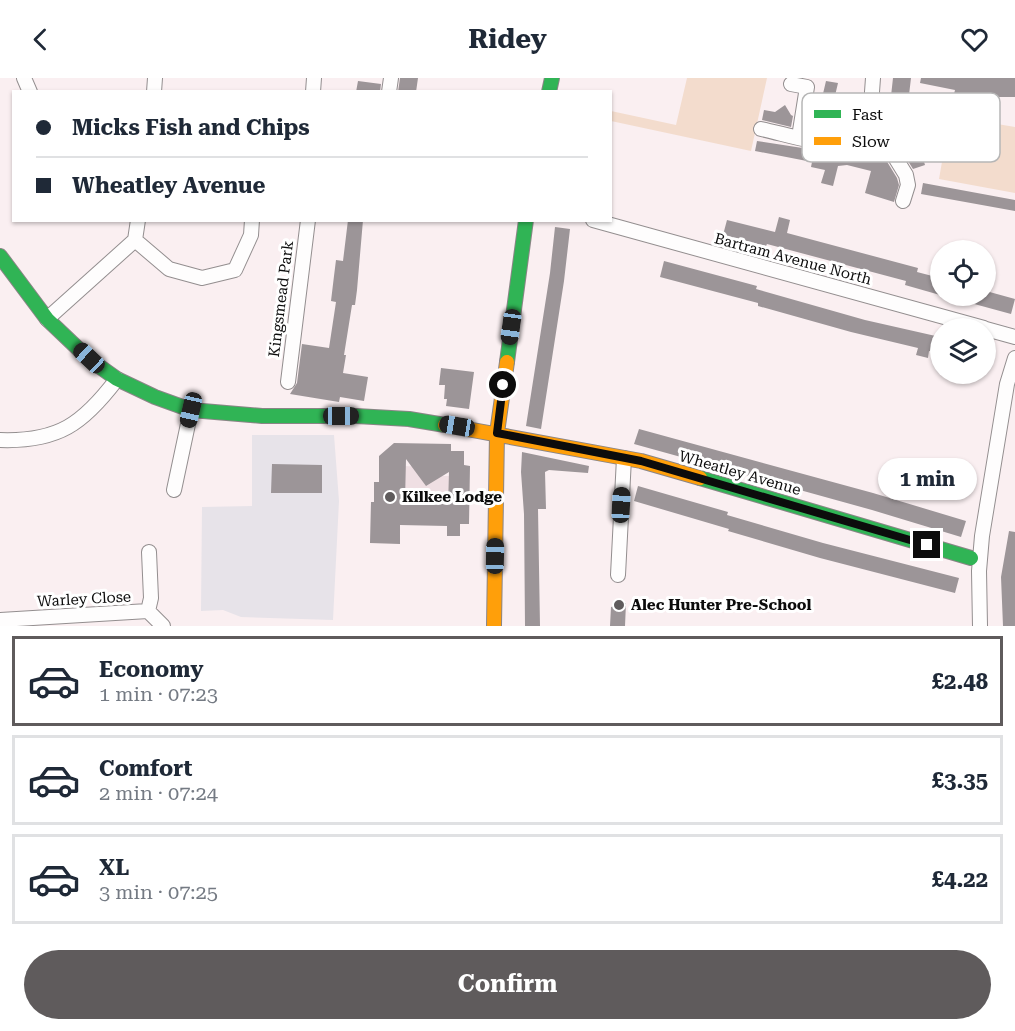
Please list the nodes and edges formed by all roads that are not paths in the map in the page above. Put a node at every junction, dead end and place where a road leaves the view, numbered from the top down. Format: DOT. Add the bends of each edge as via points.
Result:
graph roads {
  1 [pos="873,78"];
  2 [pos="791,84"];
  3 [pos="806,93"];
  4 [pos="872,93"];
  5 [pos="802,118"];
  6 [pos="761,129"];
  7 [pos="799,137"];
  8 [pos="802,138"];
  9 [pos="898,162"];
  10 [pos="903,201"];
  11 [pos="138,222"];
  12 [pos="252,222"];
  13 [pos="308,222"];
  14 [pos="526,222"];
  15 [pos="600,222"];
  16 [pos="135,240"];
  17 [pos="1,262"];
  18 [pos="945,318"];
  19 [pos="46,319"];
  20 [pos="996,332"];
  21 [pos="1015,337"];
  22 [pos="1015,358"];
  23 [pos="117,379"];
  24 [pos="288,382"];
  25 [pos="191,410"];
  26 [pos="497,433"];
  27 [pos="0,440"];
  28 [pos="624,458"];
  29 [pos="174,490"];
  30 [pos="149,552"];
  31 [pos="971,558"];
  32 [pos="618,575"];
  33 [pos="148,611"];
  34 [pos="0,620"];
  35 [pos="163,626"];
  36 [pos="494,626"];
  37 [pos="980,626"];
  1 -- 4 [label="street"];
  2 -- 3 [label="street" via="807,87"];
  5 -- 7 [label="street"];
  6 -- 7 [label="street"];
  7 -- 8 [label="street"];
  9 -- 10 [label="street" via="908,185"];
  11 -- 16 [label="street"];
  12 -- 16 [label="street" via="251,234 235,270 201,278 170,269"];
  13 -- 24 [label="street, Kingsmead Park"];
  14 -- 26 [label="street"];
  15 -- 18 [label="street, Bartram Avenue North"];
  16 -- 19 [label="street"];
  17 -- 19 [label="street, Wheatley Avenue"];
  19 -- 23 [label="street, Wheatley Avenue"];
  20 -- 21 [label="street, Bartram Avenue North"];
  22 -- 37 [label="street" via="1006,384 982,536"];
  23 -- 25 [label="street, Wheatley Avenue"];
  23 -- 27 [label="street" via="78,422 52,435 22,441"];
  25 -- 26 [label="street, Wheatley Avenue" via="262,416 409,419"];
  25 -- 29 [label="street"];
  26 -- 28 [label="street, Wheatley Avenue"];
  26 -- 36 [label="street"];
  28 -- 31 [label="street, Wheatley Avenue"];
  28 -- 32 [label="street"];
  30 -- 33 [label="street"];
  33 -- 34 [label="street, Warley Close"];
  33 -- 35 [label="street, Warley Close"];
}
